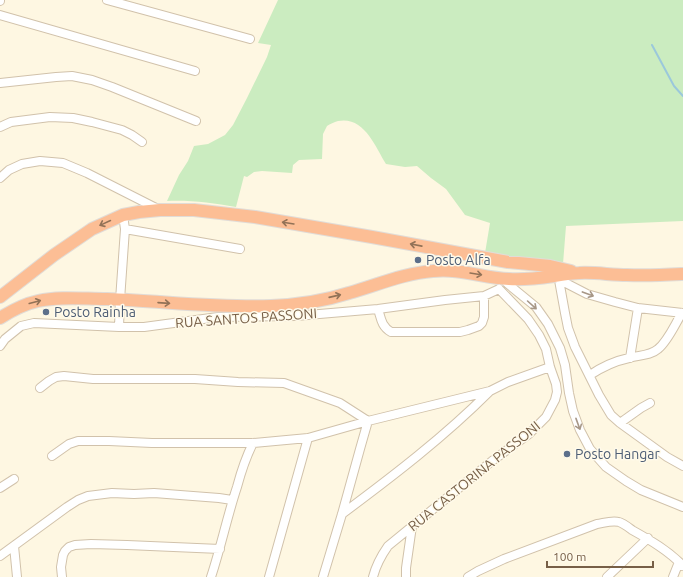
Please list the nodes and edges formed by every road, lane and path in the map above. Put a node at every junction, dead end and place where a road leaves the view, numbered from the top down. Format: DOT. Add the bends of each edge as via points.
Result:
graph roads {
  1 [pos="111,0"];
  2 [pos="0,15"];
  3 [pos="250,39"];
  4 [pos="195,71"];
  5 [pos="0,83"];
  6 [pos="196,121"];
  7 [pos="0,127"];
  8 [pos="142,142"];
  9 [pos="0,178"];
  10 [pos="160,210"];
  11 [pos="122,215"];
  12 [pos="125,229"];
  13 [pos="240,249"];
  14 [pos="528,264"];
  15 [pos="578,273"];
  16 [pos="683,274"];
  17 [pos="556,278"];
  18 [pos="523,279"];
  19 [pos="500,282"];
  20 [pos="0,296"];
  21 [pos="484,296"];
  22 [pos="120,300"];
  23 [pos="378,308"];
  24 [pos="638,308"];
  25 [pos="682,313"];
  26 [pos="0,318"];
  27 [pos="119,328"];
  28 [pos="0,346"];
  29 [pos="630,358"];
  30 [pos="550,367"];
  31 [pos="590,376"];
  32 [pos="40,388"];
  33 [pos="490,391"];
  34 [pos="650,403"];
  35 [pos="368,421"];
  36 [pos="620,423"];
  37 [pos="308,438"];
  38 [pos="254,443"];
  39 [pos="52,456"];
  40 [pos="683,466"];
  41 [pos="14,479"];
  42 [pos="0,488"];
  43 [pos="232,500"];
  44 [pos="683,507"];
  45 [pos="342,514"];
  46 [pos="412,526"];
  47 [pos="648,538"];
  48 [pos="14,546"];
  49 [pos="220,549"];
  50 [pos="0,556"];
  51 [pos="681,564"];
  52 [pos="17,577"];
  53 [pos="62,577"];
  54 [pos="212,577"];
  55 [pos="269,577"];
  56 [pos="323,577"];
  57 [pos="373,577"];
  58 [pos="406,577"];
  59 [pos="468,577"];
  60 [pos="607,577"];
  61 [pos="673,577"];
  1 -- 3 [label="street"];
  2 -- 4 [label="street"];
  5 -- 6 [label="street" via="72,76 112,86"];
  7 -- 8 [label="street" via="11,122 50,117 74,118 122,130"];
  9 -- 10 [label="street" via="22,164 40,161 63,163"];
  10 -- 11 [label="highway"];
  14 -- 10 [label="highway, one-way" via="255,217 194,210"];
  11 -- 12 [label="street"];
  11 -- 20 [label="highway, one-way" via="92,229"];
  12 -- 13 [label="street"];
  12 -- 22 [label="street"];
  14 -- 15 [label="highway"];
  14 -- 18 [label="highway" via="528,274"];
  15 -- 16 [label="highway"];
  15 -- 17 [label="highway"];
  17 -- 18 [label="highway"];
  17 -- 24 [label="street, one-way" via="587,294"];
  17 -- 31 [label="street" via="568,328"];
  18 -- 19 [label="highway"];
  19 -- 21 [label="street, RUA SANTOS PASSONI"];
  22 -- 19 [label="highway, one-way" via="232,306 307,303 433,270 475,274"];
  19 -- 30 [label="street, RUA CASTORINA PASSONI" via="539,335 546,349"];
  19 -- 44 [label="street, one-way" via="508,284 536,308 548,324 560,348 573,410 590,449 606,467 626,481"];
  21 -- 23 [label="street, RUA SANTOS PASSONI"];
  21 -- 23 [label="street" via="482,322 479,326 460,332 391,332 382,324"];
  26 -- 22 [label="highway, one-way" via="37,301 58,298"];
  22 -- 27 [label="street"];
  23 -- 27 [label="street, RUA SANTOS PASSONI" via="296,316 218,317"];
  24 -- 25 [label="street"];
  24 -- 29 [label="street"];
  25 -- 29 [label="street" via="658,350"];
  27 -- 28 [label="street, RUA SANTOS PASSONI" via="34,323 21,326"];
  29 -- 31 [label="street" via="615,362"];
  30 -- 33 [label="street"];
  30 -- 46 [label="street, RUA CASTORINA PASSONI" via="557,392 546,417 529,434"];
  31 -- 36 [label="street" via="611,415"];
  32 -- 35 [label="street" via="56,377 64,376 93,379 195,379 284,383 340,403"];
  33 -- 35 [label="street"];
  33 -- 45 [label="street" via="441,437"];
  34 -- 36 [label="street"];
  35 -- 37 [label="street"];
  35 -- 45 [label="street"];
  36 -- 40 [label="street"];
  37 -- 38 [label="street"];
  37 -- 55 [label="street"];
  38 -- 39 [label="street" via="78,441"];
  38 -- 43 [label="street"];
  41 -- 42 [label="street"];
  43 -- 48 [label="street" via="154,493 88,496 67,507"];
  43 -- 49 [label="street"];
  45 -- 56 [label="street"];
  46 -- 57 [label="street, RUA CASTORINA PASSONI" via="388,546 376,566"];
  46 -- 58 [label="street"];
  47 -- 51 [label="street"];
  47 -- 59 [label="street" via="619,522 597,524 504,559"];
  47 -- 60 [label="street"];
  48 -- 50 [label="street"];
  48 -- 52 [label="street"];
  49 -- 53 [label="street" via="75,545 69,547 63,555"];
  49 -- 54 [label="street"];
  51 -- 61 [label="street"];
}
